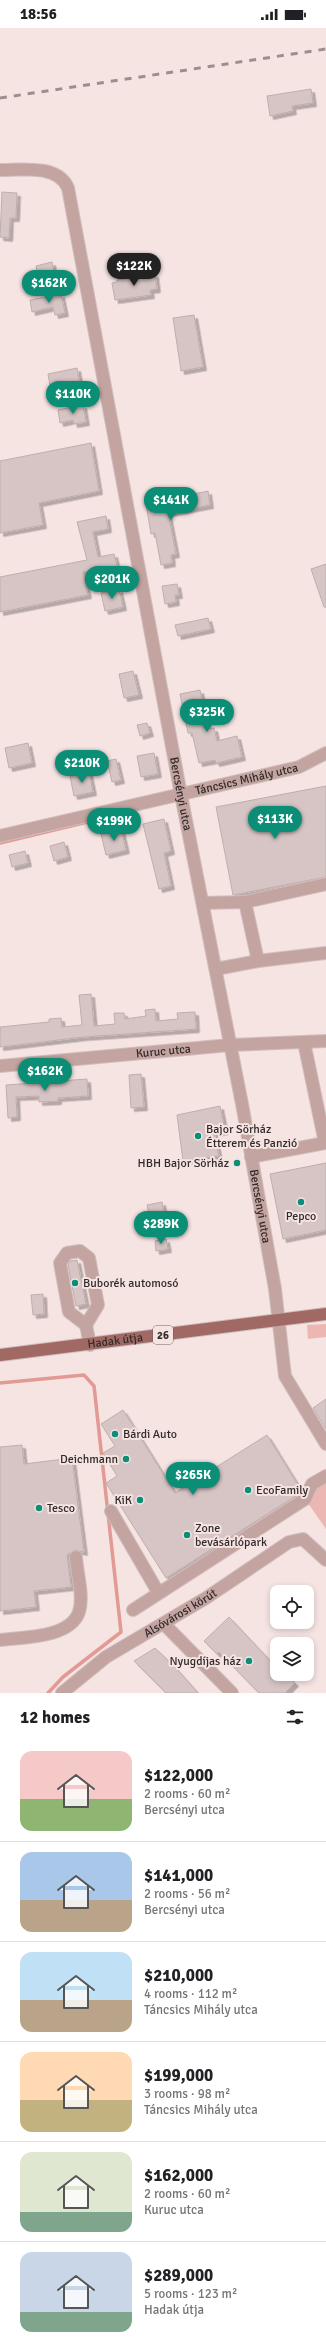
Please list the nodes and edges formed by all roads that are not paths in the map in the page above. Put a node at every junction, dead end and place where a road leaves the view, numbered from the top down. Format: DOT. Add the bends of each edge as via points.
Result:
graph roads {
  1 [pos="0,170"];
  2 [pos="326,753"];
  3 [pos="181,795"];
  4 [pos="0,836"];
  5 [pos="326,884"];
  6 [pos="245,902"];
  7 [pos="203,904"];
  8 [pos="326,953"];
  9 [pos="258,961"];
  10 [pos="216,969"];
  11 [pos="326,1041"];
  12 [pos="304,1042"];
  13 [pos="230,1045"];
  14 [pos="0,1066"];
  15 [pos="251,1157"];
  16 [pos="326,1314"];
  17 [pos="278,1319"];
  18 [pos="86,1325"];
  19 [pos="90,1345"];
  20 [pos="0,1355"];
  21 [pos="326,1444"];
  22 [pos="326,1476"];
  23 [pos="112,1511"];
  24 [pos="76,1557"];
  25 [pos="326,1560"];
  26 [pos="158,1592"];
  27 [pos="132,1610"];
  28 [pos="164,1624"];
  29 [pos="0,1640"];
  30 [pos="62,1693"];
  31 [pos="232,1693"];
  1 -- 3 [label="street, Bercsényi utca" via="42,171 60,176 68,188"];
  2 -- 3 [label="street, Táncsics Mihály utca" via="299,767"];
  3 -- 4 [label="street, Táncsics Mihály utca"];
  3 -- 7 [label="street, Bercsényi utca"];
  5 -- 6 [label="street"];
  6 -- 7 [label="street"];
  6 -- 9 [label="street"];
  7 -- 10 [label="street, Bercsényi utca"];
  8 -- 9 [label="street"];
  9 -- 10 [label="street"];
  10 -- 13 [label="street, Bercsényi utca"];
  11 -- 12 [label="street, Kuruc utca"];
  12 -- 13 [label="street, Kuruc utca"];
  12 -- 15 [label="street" via="325,1143"];
  13 -- 14 [label="street, Kuruc utca"];
  13 -- 15 [label="street, Bercsényi utca"];
  15 -- 17 [label="street, Bercsényi utca"];
  16 -- 17 [label="main road, Hadak útja / 26"];
  17 -- 19 [label="main road, Hadak útja / 26"];
  17 -- 21 [label="street, Bercsényi utca" via="285,1376"];
  18 -- 18 [label="street" via="98,1305 89,1258 80,1251 67,1253 60,1263 69,1312"];
  18 -- 19 [label="street"];
  19 -- 20 [label="main road, Hadak útja / 26"];
  22 -- 26 [label="street" via="312,1484 305,1499"];
  23 -- 26 [label="street"];
  24 -- 29 [label="street" via="79,1611 73,1624 60,1632"];
  25 -- 28 [label="street, Alsóvárosi körút" via="303,1539 289,1542"];
  26 -- 27 [label="street"];
  28 -- 30 [label="street, Alsóvárosi körút" via="106,1657"];
  28 -- 31 [label="street"];
}
